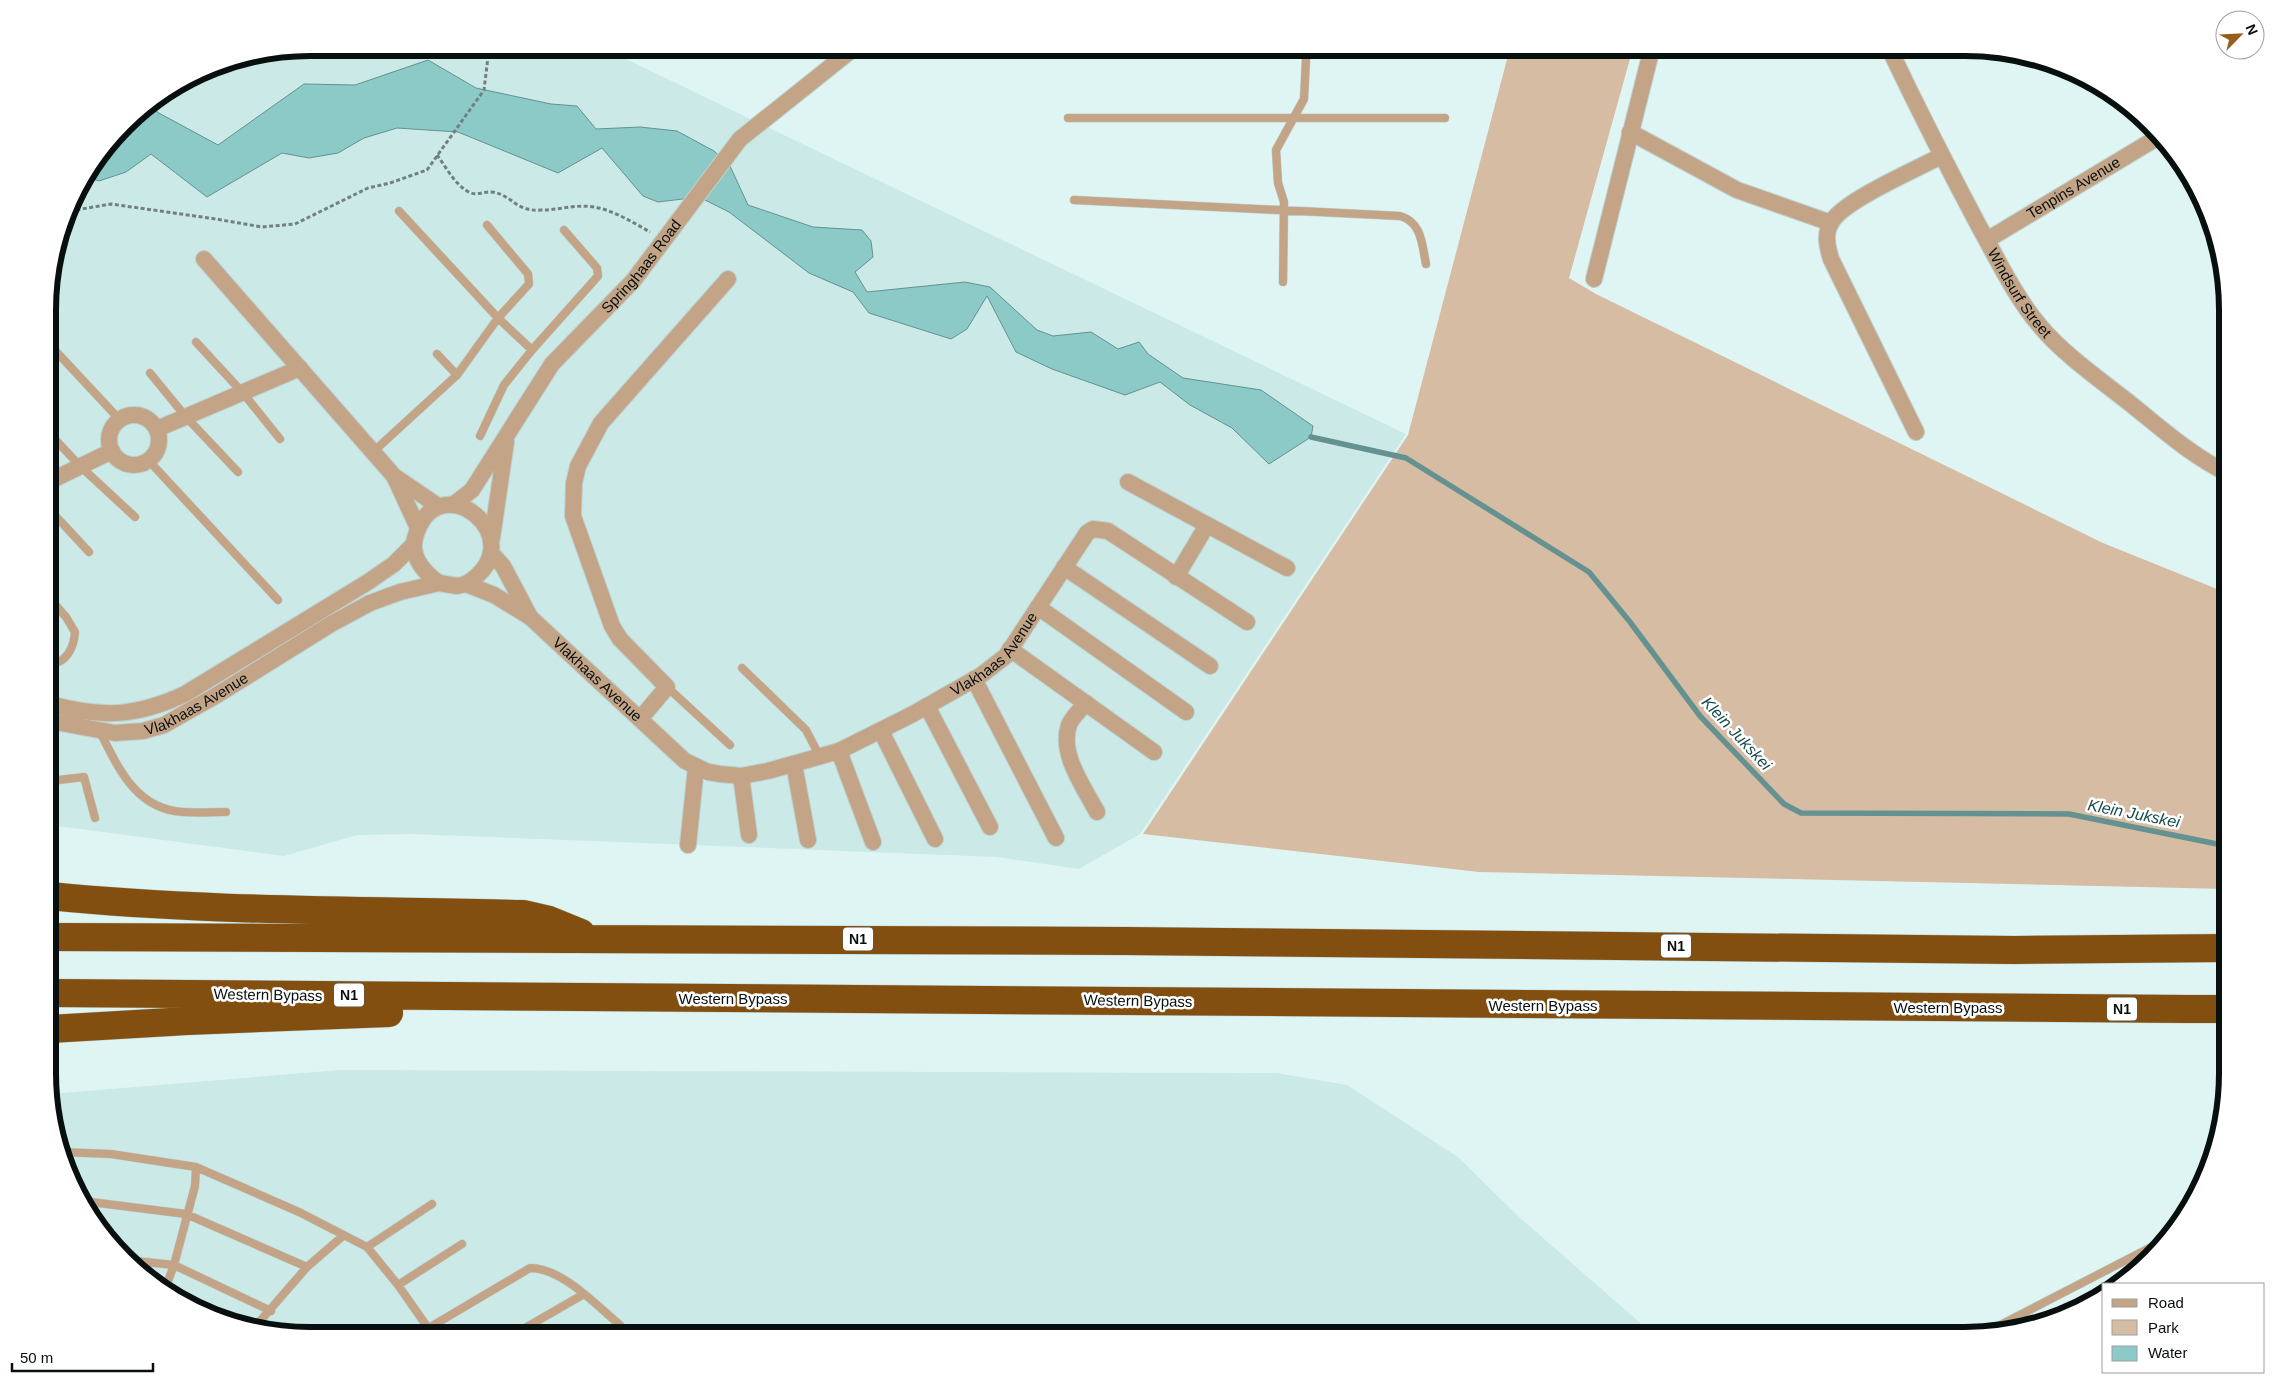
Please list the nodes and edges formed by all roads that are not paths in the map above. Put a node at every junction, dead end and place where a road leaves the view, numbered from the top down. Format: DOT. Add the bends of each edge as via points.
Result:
graph roads {
  1 [pos="844,56"];
  2 [pos="1305,56"];
  3 [pos="1650,56"];
  4 [pos="1893,56"];
  5 [pos="1294,117"];
  6 [pos="1068,118"];
  7 [pos="1445,118"];
  8 [pos="1630,132"];
  9 [pos="2153,140"];
  10 [pos="1942,156"];
  11 [pos="1074,200"];
  12 [pos="1284,210"];
  13 [pos="399,211"];
  14 [pos="1830,223"];
  15 [pos="487,225"];
  16 [pos="564,230"];
  17 [pos="1987,240"];
  18 [pos="204,259"];
  19 [pos="1426,264"];
  20 [pos="728,279"];
  21 [pos="1594,279"];
  22 [pos="1283,282"];
  23 [pos="498,318"];
  24 [pos="196,342"];
  25 [pos="532,350"];
  26 [pos="56,351"];
  27 [pos="437,354"];
  28 [pos="300,368"];
  29 [pos="150,373"];
  30 [pos="457,375"];
  31 [pos="243,393"];
  32 [pos="186,417"];
  33 [pos="120,420"];
  34 [pos="157,429"];
  35 [pos="1916,432"];
  36 [pos="507,434"];
  37 [pos="480,436"];
  38 [pos="280,439"];
  39 [pos="56,440"];
  40 [pos="112,451"];
  41 [pos="373,452"];
  42 [pos="149,461"];
  43 [pos="80,466"];
  44 [pos="2219,468"];
  45 [pos="238,472"];
  46 [pos="394,476"];
  47 [pos="56,478"];
  48 [pos="1128,482"];
  49 [pos="445,506"];
  50 [pos="56,516"];
  51 [pos="135,517"];
  52 [pos="1207,525"];
  53 [pos="418,528"];
  54 [pos="413,545"];
  55 [pos="491,546"];
  56 [pos="89,552"];
  57 [pos="1064,567"];
  58 [pos="1287,568"];
  59 [pos="1176,577"];
  60 [pos="439,583"];
  61 [pos="466,584"];
  62 [pos="278,600"];
  63 [pos="56,606"];
  64 [pos="1038,607"];
  65 [pos="530,617"];
  66 [pos="1247,622"];
  67 [pos="1010,649"];
  68 [pos="56,662"];
  69 [pos="1210,666"];
  70 [pos="742,668"];
  71 [pos="974,679"];
  72 [pos="667,687"];
  73 [pos="1086,703"];
  74 [pos="56,706"];
  75 [pos="928,706"];
  76 [pos="1186,712"];
  77 [pos="102,713"];
  78 [pos="640,719"];
  79 [pos="56,722"];
  80 [pos="99,730"];
  81 [pos="881,731"];
  82 [pos="730,745"];
  83 [pos="839,751"];
  84 [pos="1154,752"];
  85 [pos="820,757"];
  86 [pos="794,764"];
  87 [pos="696,767"];
  88 [pos="741,776"];
  89 [pos="56,780"];
  90 [pos="226,812"];
  91 [pos="1097,812"];
  92 [pos="95,818"];
  93 [pos="990,827"];
  94 [pos="749,835"];
  95 [pos="1056,838"];
  96 [pos="935,839"];
  97 [pos="808,840"];
  98 [pos="873,842"];
  99 [pos="688,845"];
  100 [pos="56,897"];
  101 [pos="56,937"];
  102 [pos="591,938"];
  103 [pos="2219,948"];
  104 [pos="56,993"];
  105 [pos="648,998"];
  106 [pos="2219,1009"];
  107 [pos="56,1029"];
  108 [pos="69,1152"];
  109 [pos="196,1167"];
  110 [pos="91,1202"];
  111 [pos="432,1204"];
  112 [pos="186,1214"];
  113 [pos="344,1235"];
  114 [pos="462,1244"];
  115 [pos="368,1247"];
  116 [pos="2146,1250"];
  117 [pos="141,1262"];
  118 [pos="174,1265"];
  119 [pos="307,1267"];
  120 [pos="167,1283"];
  121 [pos="398,1285"];
  122 [pos="584,1294"];
  123 [pos="271,1311"];
  124 [pos="260,1322"];
  125 [pos="2002,1324"];
  126 [pos="620,1325"];
  127 [pos="426,1327"];
  128 [pos="430,1327"];
  129 [pos="527,1327"];
  1 -- 36 [label="street, Springhaas Road" via="740,139 633,282 552,364"];
  2 -- 5 [label="lane" via="1307,80 1304,99"];
  3 -- 8 [label="street"];
  4 -- 10 [label="street, Windsurf Street"];
  5 -- 6 [label="lane"];
  5 -- 7 [label="lane"];
  5 -- 12 [label="lane" via="1276,150 1278,184"];
  8 -- 14 [label="street" via="1737,190"];
  8 -- 21 [label="street"];
  9 -- 17 [label="street, Tenpins Avenue"];
  10 -- 14 [label="street" via="1851,204"];
  10 -- 17 [label="street, Windsurf Street"];
  11 -- 12 [label="lane"];
  12 -- 19 [label="lane" via="1408,218 1420,233"];
  12 -- 22 [label="lane"];
  13 -- 23 [label="lane"];
  14 -- 35 [label="street" via="1826,245 1831,258"];
  15 -- 23 [label="lane" via="528,274 529,280 529,284"];
  16 -- 25 [label="lane" via="598,268 598,276"];
  17 -- 44 [label="street, Windsurf Street" via="2013,288 2040,327 2171,436"];
  18 -- 28 [label="street"];
  20 -- 72 [label="street" via="601,423 578,466 574,483 573,516 612,626 620,639"];
  23 -- 25 [label="lane"];
  23 -- 30 [label="lane"];
  24 -- 31 [label="lane"];
  25 -- 37 [label="lane" via="504,385"];
  26 -- 33 [label="lane"];
  27 -- 30 [label="lane"];
  28 -- 31 [label="street"];
  28 -- 41 [label="street"];
  29 -- 32 [label="lane"];
  30 -- 41 [label="lane"];
  31 -- 32 [label="street"];
  31 -- 38 [label="lane"];
  32 -- 34 [label="street"];
  32 -- 45 [label="lane"];
  33 -- 34 [label="street" via="128,416 145,417"];
  33 -- 40 [label="street" via="110,434"];
  34 -- 42 [label="street" via="159,447"];
  36 -- 49 [label="street, Springhaas Road" via="472,490"];
  36 -- 55 [label="street"];
  39 -- 43 [label="lane"];
  40 -- 42 [label="street" via="117,458 133,466"];
  40 -- 43 [label="street"];
  41 -- 46 [label="street"];
  42 -- 62 [label="lane"];
  43 -- 47 [label="street"];
  43 -- 51 [label="lane"];
  46 -- 49 [label="street"];
  46 -- 53 [label="street"];
  48 -- 52 [label="street"];
  49 -- 53 [label="street" via="425,515"];
  49 -- 55 [label="street" via="466,508 478,515 487,527"];
  50 -- 56 [label="lane"];
  52 -- 58 [label="street"];
  52 -- 59 [label="street"];
  53 -- 54 [label="street"];
  54 -- 60 [label="street" via="422,567"];
  54 -- 77 [label="street, Vlakhaas Avenue" via="375,577 171,701 146,710"];
  55 -- 61 [label="street" via="486,566"];
  55 -- 65 [label="street"];
  57 -- 59 [label="street, Vlakhaas Avenue" via="1087,533 1097,528 1108,531"];
  57 -- 64 [label="street, Vlakhaas Avenue"];
  57 -- 69 [label="street"];
  59 -- 66 [label="street"];
  60 -- 61 [label="street, Vlakhaas Avenue"];
  60 -- 80 [label="street, Vlakhaas Avenue" via="400,592 355,611 164,725 143,731 115,733"];
  61 -- 65 [label="street, Vlakhaas Avenue" via="494,595"];
  63 -- 68 [label="lane" via="75,632 72,649"];
  64 -- 67 [label="street, Vlakhaas Avenue"];
  64 -- 76 [label="street"];
  65 -- 78 [label="street, Vlakhaas Avenue"];
  67 -- 71 [label="street, Vlakhaas Avenue" via="1006,656"];
  67 -- 73 [label="street"];
  70 -- 85 [label="lane" via="806,730"];
  71 -- 75 [label="street, Vlakhaas Avenue"];
  71 -- 95 [label="street"];
  72 -- 78 [label="street"];
  72 -- 82 [label="lane"];
  73 -- 84 [label="street"];
  73 -- 91 [label="street" via="1070,724 1066,743 1068,754"];
  74 -- 77 [label="street, Vlakhaas Avenue"];
  75 -- 81 [label="street, Vlakhaas Avenue"];
  75 -- 93 [label="street"];
  77 -- 80 [label="lane"];
  78 -- 87 [label="street, Vlakhaas Avenue" via="685,761"];
  79 -- 80 [label="street, Vlakhaas Avenue"];
  80 -- 90 [label="lane" via="118,769 138,795 166,809"];
  81 -- 83 [label="street, Vlakhaas Avenue"];
  81 -- 96 [label="street"];
  83 -- 85 [label="street, Vlakhaas Avenue"];
  83 -- 98 [label="street"];
  85 -- 86 [label="street, Vlakhaas Avenue"];
  86 -- 88 [label="street, Vlakhaas Avenue"];
  86 -- 97 [label="street"];
  87 -- 88 [label="street, Vlakhaas Avenue" via="708,772"];
  87 -- 99 [label="street"];
  88 -- 94 [label="street"];
  89 -- 92 [label="lane" via="84,777"];
  100 -- 102 [label="highway" via="120,903 246,908 524,914 563,925"];
  101 -- 102 [label="highway, N1"];
  102 -- 103 [label="highway, N1" via="1125,940 2014,950"];
  104 -- 105 [label="highway, Western Bypass / N1"];
  105 -- 106 [label="highway, Western Bypass / N1"];
  105 -- 107 [label="highway"];
  108 -- 109 [label="lane" via="111,1154"];
  109 -- 112 [label="lane" via="195,1186"];
  109 -- 113 [label="lane"];
  110 -- 112 [label="lane"];
  111 -- 115 [label="lane"];
  112 -- 118 [label="lane"];
  112 -- 119 [label="lane"];
  113 -- 115 [label="lane"];
  113 -- 119 [label="lane"];
  114 -- 121 [label="lane"];
  115 -- 121 [label="lane"];
  116 -- 125 [label="lane"];
  117 -- 118 [label="lane"];
  118 -- 120 [label="lane"];
  118 -- 123 [label="lane"];
  119 -- 123 [label="lane"];
  121 -- 127 [label="lane"];
  122 -- 126 [label="lane"];
  122 -- 128 [label="lane" via="556,1274 536,1268 526,1269"];
  122 -- 129 [label="lane"];
  123 -- 124 [label="lane"];
}
